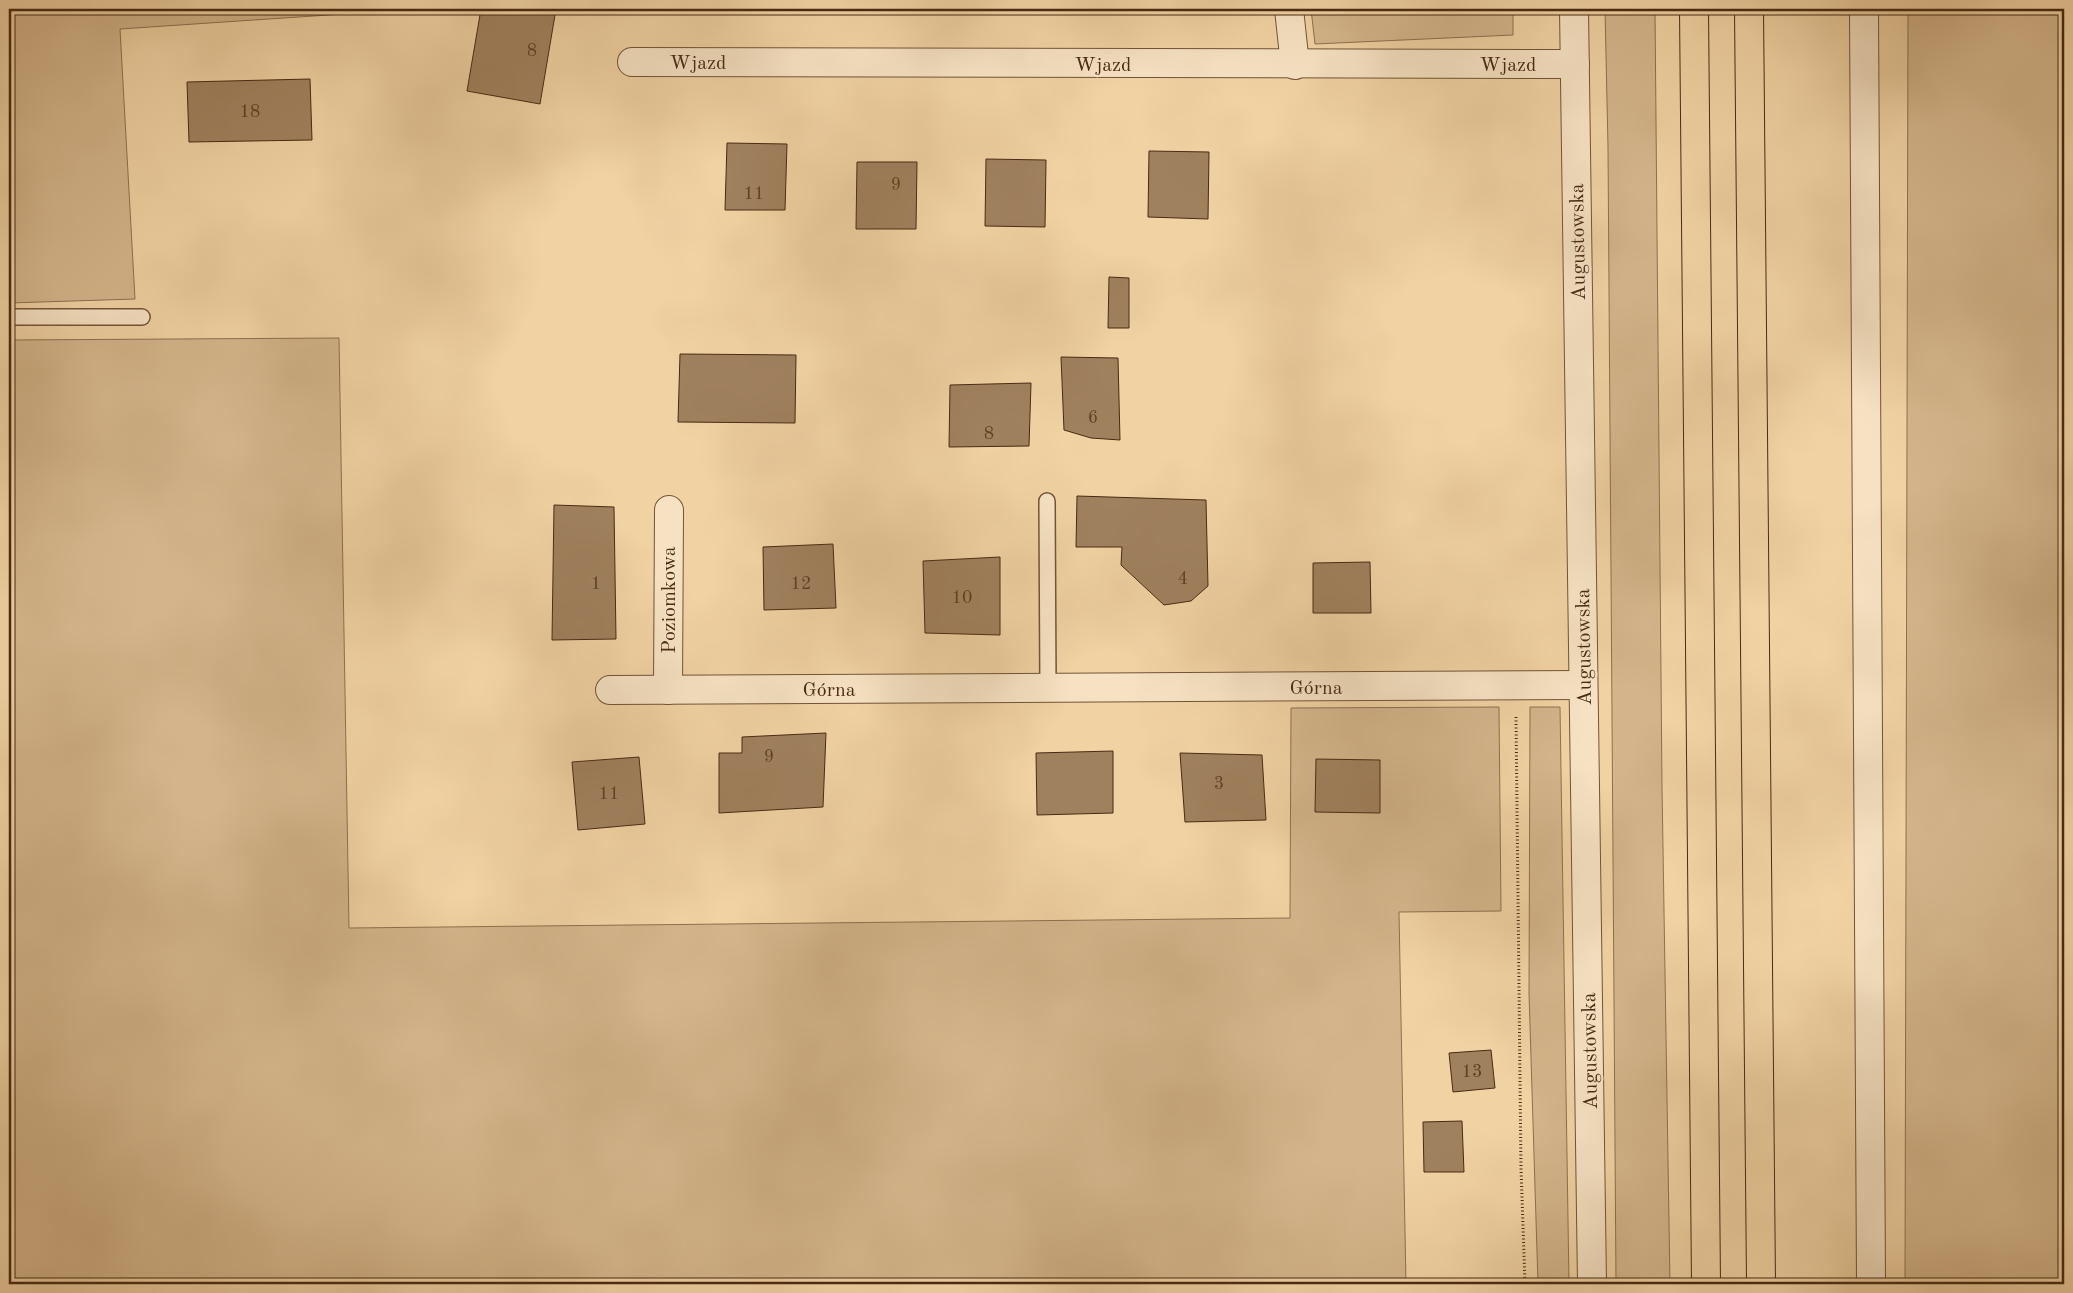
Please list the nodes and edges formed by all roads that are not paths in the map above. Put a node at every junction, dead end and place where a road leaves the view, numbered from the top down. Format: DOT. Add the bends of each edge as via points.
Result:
graph roads {
  1 [pos="1289,9"];
  2 [pos="1574,9"];
  3 [pos="1694,9"];
  4 [pos="1750,9"];
  5 [pos="1864,9"];
  6 [pos="632,62"];
  7 [pos="1575,64"];
  8 [pos="1295,65"];
  9 [pos="9,317"];
  10 [pos="142,317"];
  11 [pos="1047,501"];
  12 [pos="668,510"];
  13 [pos="1583,685"];
  14 [pos="1048,688"];
  15 [pos="610,690"];
  16 [pos="668,690"];
  17 [pos="1592,1284"];
  18 [pos="1706,1284"];
  19 [pos="1761,1284"];
  20 [pos="1871,1284"];
  1 -- 8 [label="street"];
  2 -- 7 [label="street, Augustowska"];
  3 -- 18 [label="highway"];
  4 -- 19 [label="highway"];
  5 -- 20 [label="street"];
  6 -- 8 [label="street, Wjazd"];
  7 -- 8 [label="street, Wjazd"];
  7 -- 13 [label="street, Augustowska"];
  9 -- 10 [label="lane"];
  11 -- 14 [label="lane"];
  12 -- 16 [label="street, Poziomkowa"];
  13 -- 14 [label="street, Górna"];
  13 -- 17 [label="street, Augustowska"];
  14 -- 16 [label="street, Górna"];
  15 -- 16 [label="street, Górna"];
}
